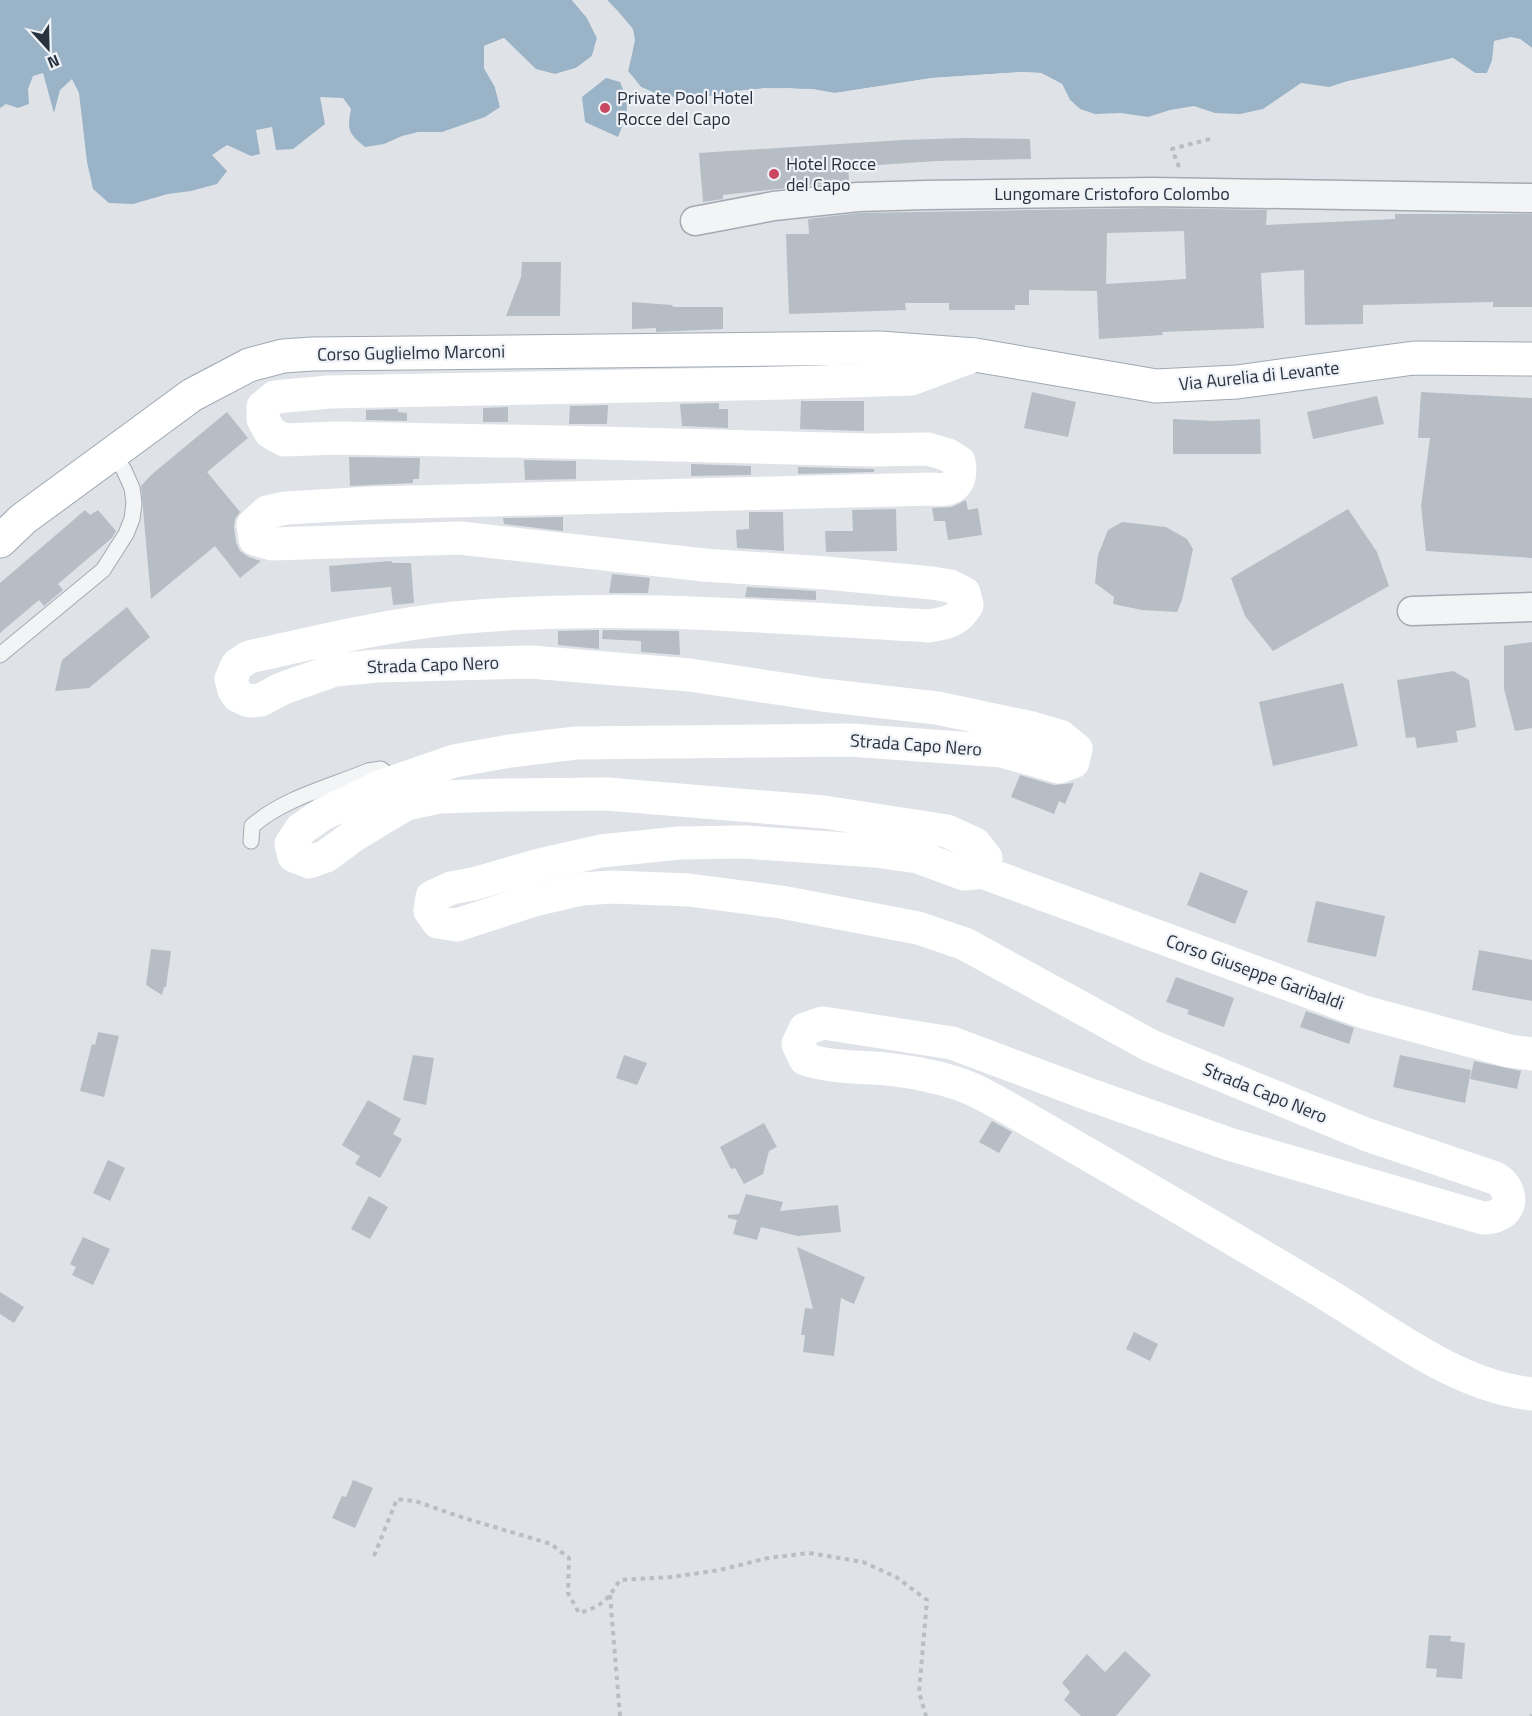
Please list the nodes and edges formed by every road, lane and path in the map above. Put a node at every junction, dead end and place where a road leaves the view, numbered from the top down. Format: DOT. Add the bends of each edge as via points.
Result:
graph roads {
  1 [pos="1210,139"];
  2 [pos="1152,192"];
  3 [pos="1532,198"];
  4 [pos="695,221"];
  5 [pos="880,348"];
  6 [pos="975,355"];
  7 [pos="1532,359"];
  8 [pos="112,453"];
  9 [pos="0,541"];
  10 [pos="1532,607"];
  11 [pos="1412,611"];
  12 [pos="0,656"];
  13 [pos="396,781"];
  14 [pos="251,841"];
  15 [pos="982,872"];
  16 [pos="1532,1054"];
  17 [pos="1532,1394"];
  18 [pos="374,1556"];
  19 [pos="610,1595"];
  20 [pos="620,1716"];
  21 [pos="926,1716"];
  1 -- 2 [label="path" via="1172,148 1180,167"];
  2 -- 3 [label="street, Lungomare Cristoforo Colombo"];
  2 -- 4 [label="street, Lungomare Cristoforo Colombo" via="858,197 774,206"];
  5 -- 6 [label="street, Via Aurelia di Levante"];
  5 -- 8 [label="street, Corso Guglielmo Marconi" via="283,356 249,365 200,390"];
  6 -- 7 [label="street, Via Aurelia di Levante" via="1156,386 1237,382 1413,358"];
  6 -- 13 [label="street, Strada Capo Nero" via="911,379 329,392 275,397 263,407 263,419 270,432 284,440 928,449 959,462 961,472 956,484 945,491 658,494 286,508 267,512 253,525 255,539 272,544 460,538 704,566 932,583 964,593 966,605 960,616 948,623 929,626 668,612 525,613 454,619 355,634 249,657 234,669 232,685 238,696 256,701 280,688 335,670 376,666 531,662 690,675 937,708 1032,728 1060,736 1076,749 1073,762 1059,767 1002,751 850,740 586,743 466,759"];
  8 -- 9 [label="street, Corso Guglielmo Marconi" via="23,519"];
  8 -- 12 [label="lane" via="132,488 132,519 126,534 103,570"];
  10 -- 11 [label="street"];
  13 -- 14 [label="lane" via="381,769 368,771 281,806 252,826"];
  13 -- 15 [label="street, Strada Capo Nero" via="350,800 301,829 291,844 294,856 309,862 326,856 406,804 439,797 607,794 824,812 947,831 975,844 986,858"];
  15 -- 16 [label="street, Corso Giuseppe Garibaldi" via="1365,1012"];
  15 -- 17 [label="street, Strada Capo Nero" via="964,874 918,857 875,851 744,842 631,846 451,888 432,897 430,911 438,922 457,925 582,889 689,890 866,916 965,944 1151,1046 1365,1134 1495,1178 1506,1186 1507,1207 1497,1216 1483,1218 1229,1144 952,1043 824,1023 805,1029 798,1044 805,1059 818,1064 929,1076 980,1092 1452,1369 1486,1383"];
  18 -- 19 [label="path" via="397,1499 415,1501 551,1544 569,1558 568,1593 579,1613 597,1608"];
  19 -- 20 [label="path"];
  19 -- 21 [label="path" via="620,1580 720,1570 768,1558 809,1553 863,1562 896,1577 927,1600 919,1692"];
}
